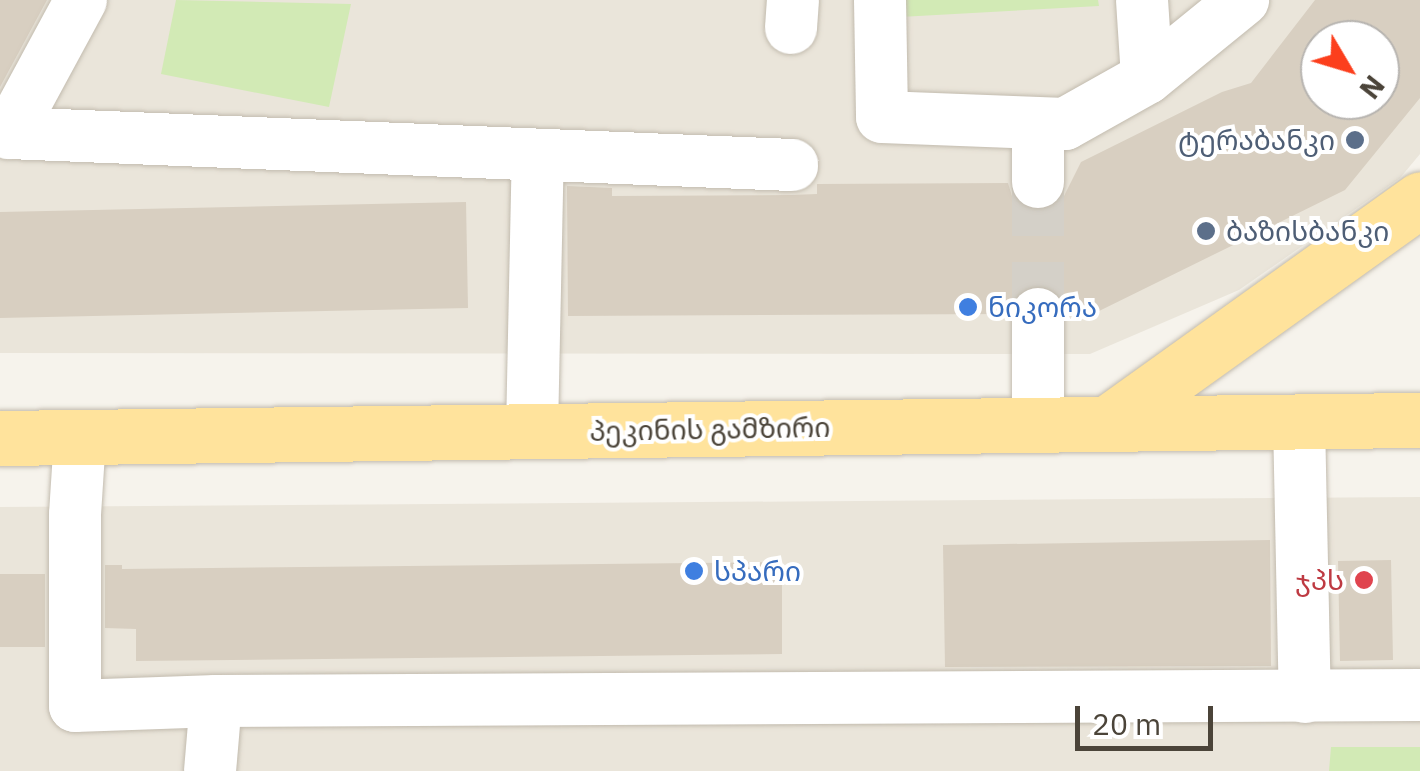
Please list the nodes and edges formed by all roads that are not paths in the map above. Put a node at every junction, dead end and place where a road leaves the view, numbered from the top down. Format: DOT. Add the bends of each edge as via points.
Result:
graph roads {
  1 [pos="81,0"];
  2 [pos="880,0"];
  3 [pos="1142,0"];
  4 [pos="1243,0"];
  5 [pos="1147,78"];
  6 [pos="1038,124"];
  7 [pos="4,139"];
  8 [pos="538,156"];
  9 [pos="792,164"];
  10 [pos="1038,182"];
  11 [pos="1419,202"];
  12 [pos="1038,314"];
  13 [pos="1420,420"];
  14 [pos="1299,421"];
  15 [pos="1108,424"];
  16 [pos="1038,425"];
  17 [pos="532,431"];
  18 [pos="80,437"];
  19 [pos="0,438"];
  20 [pos="1420,695"];
  21 [pos="1305,696"];
  22 [pos="216,701"];
  23 [pos="210,771"];
  1 -- 7 [label="lane"];
  2 -- 6 [label="lane" via="882,117"];
  3 -- 5 [label="lane"];
  4 -- 5 [label="lane"];
  5 -- 6 [label="lane" via="1065,124"];
  6 -- 10 [label="lane"];
  7 -- 8 [label="lane"];
  8 -- 9 [label="lane"];
  8 -- 17 [label="lane"];
  11 -- 15 [label="main road"];
  12 -- 16 [label="lane"];
  13 -- 14 [label="main road, პეკინის გამზირი"];
  14 -- 15 [label="main road, პეკინის გამზირი"];
  14 -- 21 [label="lane"];
  15 -- 16 [label="main road, პეკინის გამზირი"];
  16 -- 17 [label="main road, პეკინის გამზირი"];
  17 -- 18 [label="main road, პეკინის გამზირი"];
  18 -- 19 [label="main road, პეკინის გამზირი"];
  18 -- 22 [label="lane" via="75,706"];
  20 -- 21 [label="lane"];
  21 -- 22 [label="lane"];
  22 -- 23 [label="lane"];
}
